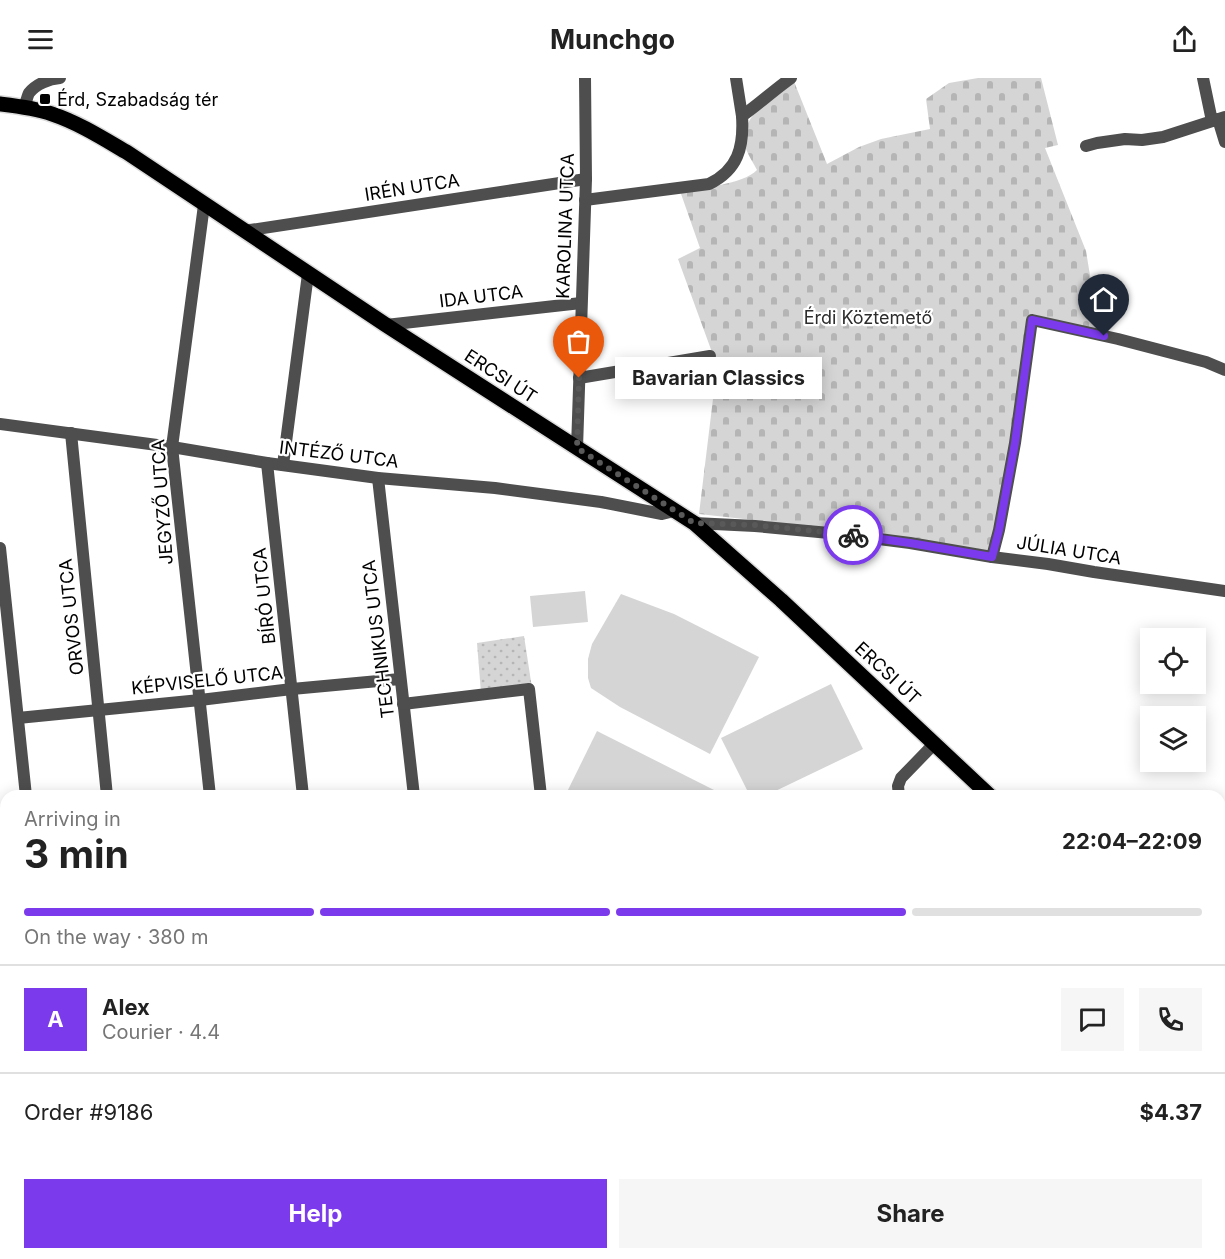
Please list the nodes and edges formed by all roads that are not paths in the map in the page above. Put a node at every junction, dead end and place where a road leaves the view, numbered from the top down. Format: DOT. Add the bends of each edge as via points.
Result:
graph roads {
  1 [pos="60,78"];
  2 [pos="585,78"];
  3 [pos="736,78"];
  4 [pos="791,78"];
  5 [pos="1203,78"];
  6 [pos="0,104"];
  7 [pos="24,108"];
  8 [pos="742,116"];
  9 [pos="1219,119"];
  10 [pos="1225,142"];
  11 [pos="1086,146"];
  12 [pos="586,179"];
  13 [pos="585,200"];
  14 [pos="204,205"];
  15 [pos="244,231"];
  16 [pos="308,274"];
  17 [pos="581,303"];
  18 [pos="386,325"];
  19 [pos="710,356"];
  20 [pos="1225,370"];
  21 [pos="579,378"];
  22 [pos="0,424"];
  23 [pos="71,433"];
  24 [pos="172,447"];
  25 [pos="577,448"];
  26 [pos="267,463"];
  27 [pos="283,465"];
  28 [pos="378,478"];
  29 [pos="674,511"];
  30 [pos="694,523"];
  31 [pos="0,555"];
  32 [pos="992,557"];
  33 [pos="1225,591"];
  34 [pos="400,679"];
  35 [pos="292,688"];
  36 [pos="200,700"];
  37 [pos="403,704"];
  38 [pos="98,709"];
  39 [pos="18,718"];
  40 [pos="935,743"];
  41 [pos="25,790"];
  42 [pos="106,790"];
  43 [pos="209,790"];
  44 [pos="302,790"];
  45 [pos="413,790"];
  46 [pos="540,790"];
  47 [pos="898,790"];
  48 [pos="984,790"];
  1 -- 7 [label="street" via="43,82 29,93"];
  2 -- 12 [label="street, KAROLINA UTCA"];
  3 -- 8 [label="street"];
  4 -- 8 [label="street"];
  5 -- 9 [label="street"];
  6 -- 7 [label="main road, ERCSI ÚT"];
  7 -- 14 [label="main road, ERCSI ÚT" via="60,117 91,132"];
  8 -- 13 [label="street" via="741,147 720,179 709,184"];
  9 -- 10 [label="street"];
  9 -- 11 [label="street" via="1153,139"];
  12 -- 13 [label="street, KAROLINA UTCA"];
  12 -- 15 [label="street, IRÉN UTCA"];
  13 -- 17 [label="street, KAROLINA UTCA"];
  14 -- 15 [label="main road, ERCSI ÚT"];
  14 -- 24 [label="street, JEGYZŐ UTCA"];
  15 -- 16 [label="main road, ERCSI ÚT"];
  16 -- 18 [label="main road, ERCSI ÚT"];
  16 -- 27 [label="street"];
  17 -- 18 [label="street, IDA UTCA"];
  17 -- 21 [label="street, KAROLINA UTCA"];
  18 -- 25 [label="main road, ERCSI ÚT"];
  19 -- 21 [label="street"];
  20 -- 32 [label="street" via="1118,339 1032,320 1015,443"];
  21 -- 25 [label="street, KAROLINA UTCA"];
  22 -- 23 [label="street, INTÉZŐ UTCA"];
  23 -- 24 [label="street, INTÉZŐ UTCA"];
  23 -- 38 [label="street, ORVOS UTCA"];
  24 -- 26 [label="street, INTÉZŐ UTCA"];
  24 -- 36 [label="street, JEGYZŐ UTCA"];
  25 -- 29 [label="main road, ERCSI ÚT"];
  26 -- 27 [label="street, INTÉZŐ UTCA"];
  26 -- 35 [label="street, BÍRÓ UTCA"];
  27 -- 28 [label="street, INTÉZŐ UTCA"];
  28 -- 29 [label="street, INTÉZŐ UTCA" via="495,488 662,514"];
  28 -- 34 [label="street, TECHNIKUS UTCA"];
  29 -- 30 [label="main road, ERCSI ÚT"];
  30 -- 32 [label="street, JÚLIA UTCA" via="840,534"];
  30 -- 40 [label="main road, ERCSI ÚT"];
  31 -- 39 [label="street"];
  32 -- 33 [label="street, JÚLIA UTCA"];
  34 -- 35 [label="street, KÉPVISELŐ UTCA"];
  34 -- 37 [label="street, TECHNIKUS UTCA"];
  35 -- 36 [label="street, KÉPVISELŐ UTCA"];
  35 -- 44 [label="street, BÍRÓ UTCA"];
  36 -- 38 [label="street, KÉPVISELŐ UTCA"];
  36 -- 43 [label="street, JEGYZŐ UTCA"];
  37 -- 45 [label="street, TECHNIKUS UTCA"];
  37 -- 46 [label="street" via="530,689"];
  38 -- 39 [label="street, KÉPVISELŐ UTCA"];
  38 -- 42 [label="street, ORVOS UTCA"];
  39 -- 41 [label="street"];
  40 -- 47 [label="street" via="901,778"];
  40 -- 48 [label="main road, ERCSI ÚT"];
}
